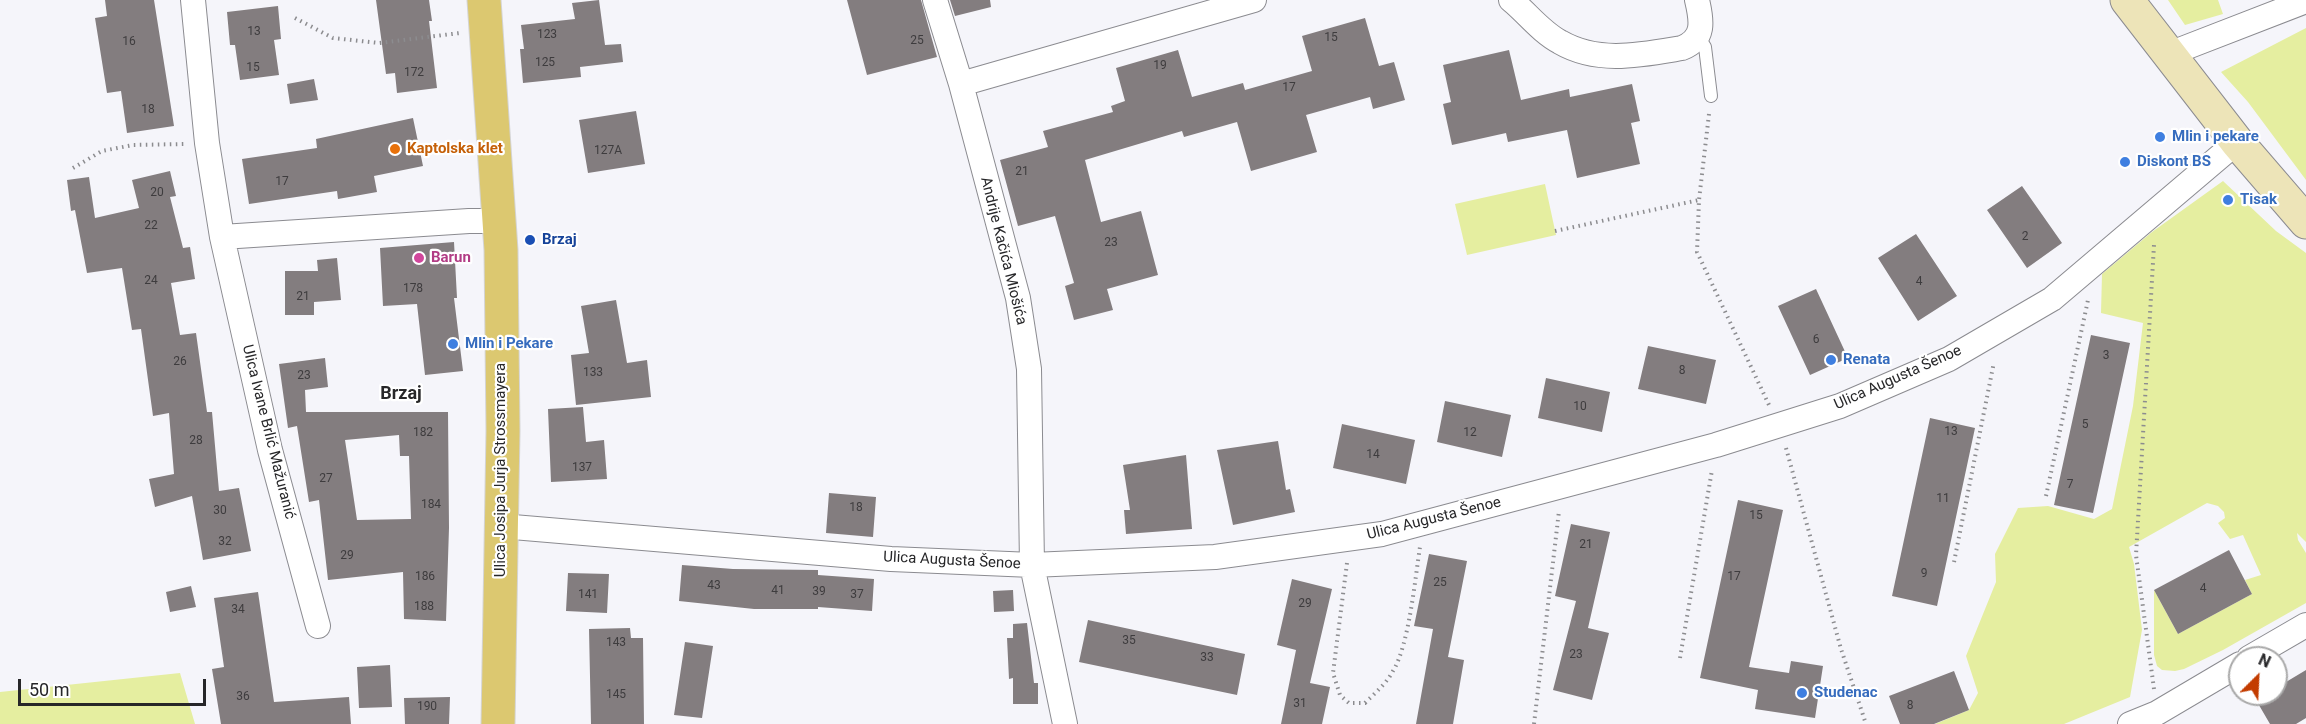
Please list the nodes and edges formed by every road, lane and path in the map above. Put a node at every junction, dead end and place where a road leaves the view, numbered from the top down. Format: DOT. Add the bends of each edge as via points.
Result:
graph roads {
  1 [pos="193,0"];
  2 [pos="935,0"];
  3 [pos="1254,0"];
  4 [pos="1510,0"];
  5 [pos="1697,0"];
  6 [pos="2127,0"];
  7 [pos="2306,1"];
  8 [pos="486,15"];
  9 [pos="295,18"];
  10 [pos="1698,36"];
  11 [pos="2169,54"];
  12 [pos="961,84"];
  13 [pos="1711,96"];
  14 [pos="2237,142"];
  15 [pos="207,143"];
  16 [pos="73,168"];
  17 [pos="1699,200"];
  18 [pos="2157,209"];
  19 [pos="499,221"];
  20 [pos="2306,222"];
  21 [pos="1556,231"];
  22 [pos="222,237"];
  23 [pos="2096,261"];
  24 [pos="2000,329"];
  25 [pos="1716,445"];
  26 [pos="1562,487"];
  27 [pos="2046,496"];
  28 [pos="1424,523"];
  29 [pos="501,525"];
  30 [pos="1350,539"];
  31 [pos="1954,562"];
  32 [pos="1032,565"];
  33 [pos="2306,625"];
  34 [pos="318,626"];
  35 [pos="2270,646"];
  36 [pos="1680,658"];
  37 [pos="2228,672"];
  38 [pos="2160,718"];
  39 [pos="498,724"];
  40 [pos="1065,724"];
  41 [pos="1534,724"];
  42 [pos="2130,724"];
  1 -- 15 [label="street, Ulica Ivane Brlić Mažuranić"];
  2 -- 12 [label="street, Andrije Kačića Miošića"];
  3 -- 12 [label="street"];
  4 -- 10 [label="street" via="1559,42 1584,53 1605,57 1682,48 1693,44"];
  5 -- 10 [label="street" via="1701,21"];
  6 -- 11 [label="main road"];
  7 -- 11 [label="street"];
  8 -- 9 [label="path" via="379,43 333,38"];
  8 -- 19 [label="main road, Ulica Josipa Jurja Strossmayera"];
  10 -- 13 [label="lane" via="1705,47"];
  11 -- 14 [label="main road"];
  12 -- 32 [label="street, Andrije Kačića Miošića" via="1017,298 1029,369"];
  14 -- 18 [label="street, Ulica Augusta Šenoe"];
  14 -- 20 [label="main road"];
  15 -- 16 [label="path" via="133,145 102,151"];
  15 -- 22 [label="street, Ulica Ivane Brlić Mažuranić"];
  17 -- 21 [label="path"];
  18 -- 23 [label="street, Ulica Augusta Šenoe"];
  18 -- 38 [label="path" via="2136,555"];
  19 -- 22 [label="street"];
  19 -- 29 [label="main road, Ulica Josipa Jurja Strossmayera"];
  22 -- 34 [label="street, Ulica Ivane Brlić Mažuranić" via="270,450"];
  23 -- 24 [label="street, Ulica Augusta Šenoe" via="2052,299"];
  23 -- 27 [label="path"];
  24 -- 25 [label="street, Ulica Augusta Šenoe" via="1949,359 1840,405"];
  24 -- 31 [label="path"];
  25 -- 26 [label="street, Ulica Augusta Šenoe"];
  25 -- 36 [label="path"];
  26 -- 28 [label="street, Ulica Augusta Šenoe"];
  26 -- 41 [label="path"];
  28 -- 30 [label="street, Ulica Augusta Šenoe"];
  28 -- 30 [label="path" via="1401,651 1394,670 1365,703 1349,703 1340,695 1334,673"];
  29 -- 32 [label="street, Ulica Augusta Šenoe" via="891,559"];
  29 -- 39 [label="main road, Ulica Josipa Jurja Strossmayera"];
  30 -- 32 [label="street, Ulica Augusta Šenoe" via="1215,558"];
  32 -- 40 [label="street, Andrije Kačića Miošića"];
  33 -- 35 [label="street"];
  37 -- 38 [label="street"];
  38 -- 42 [label="street"];
}
